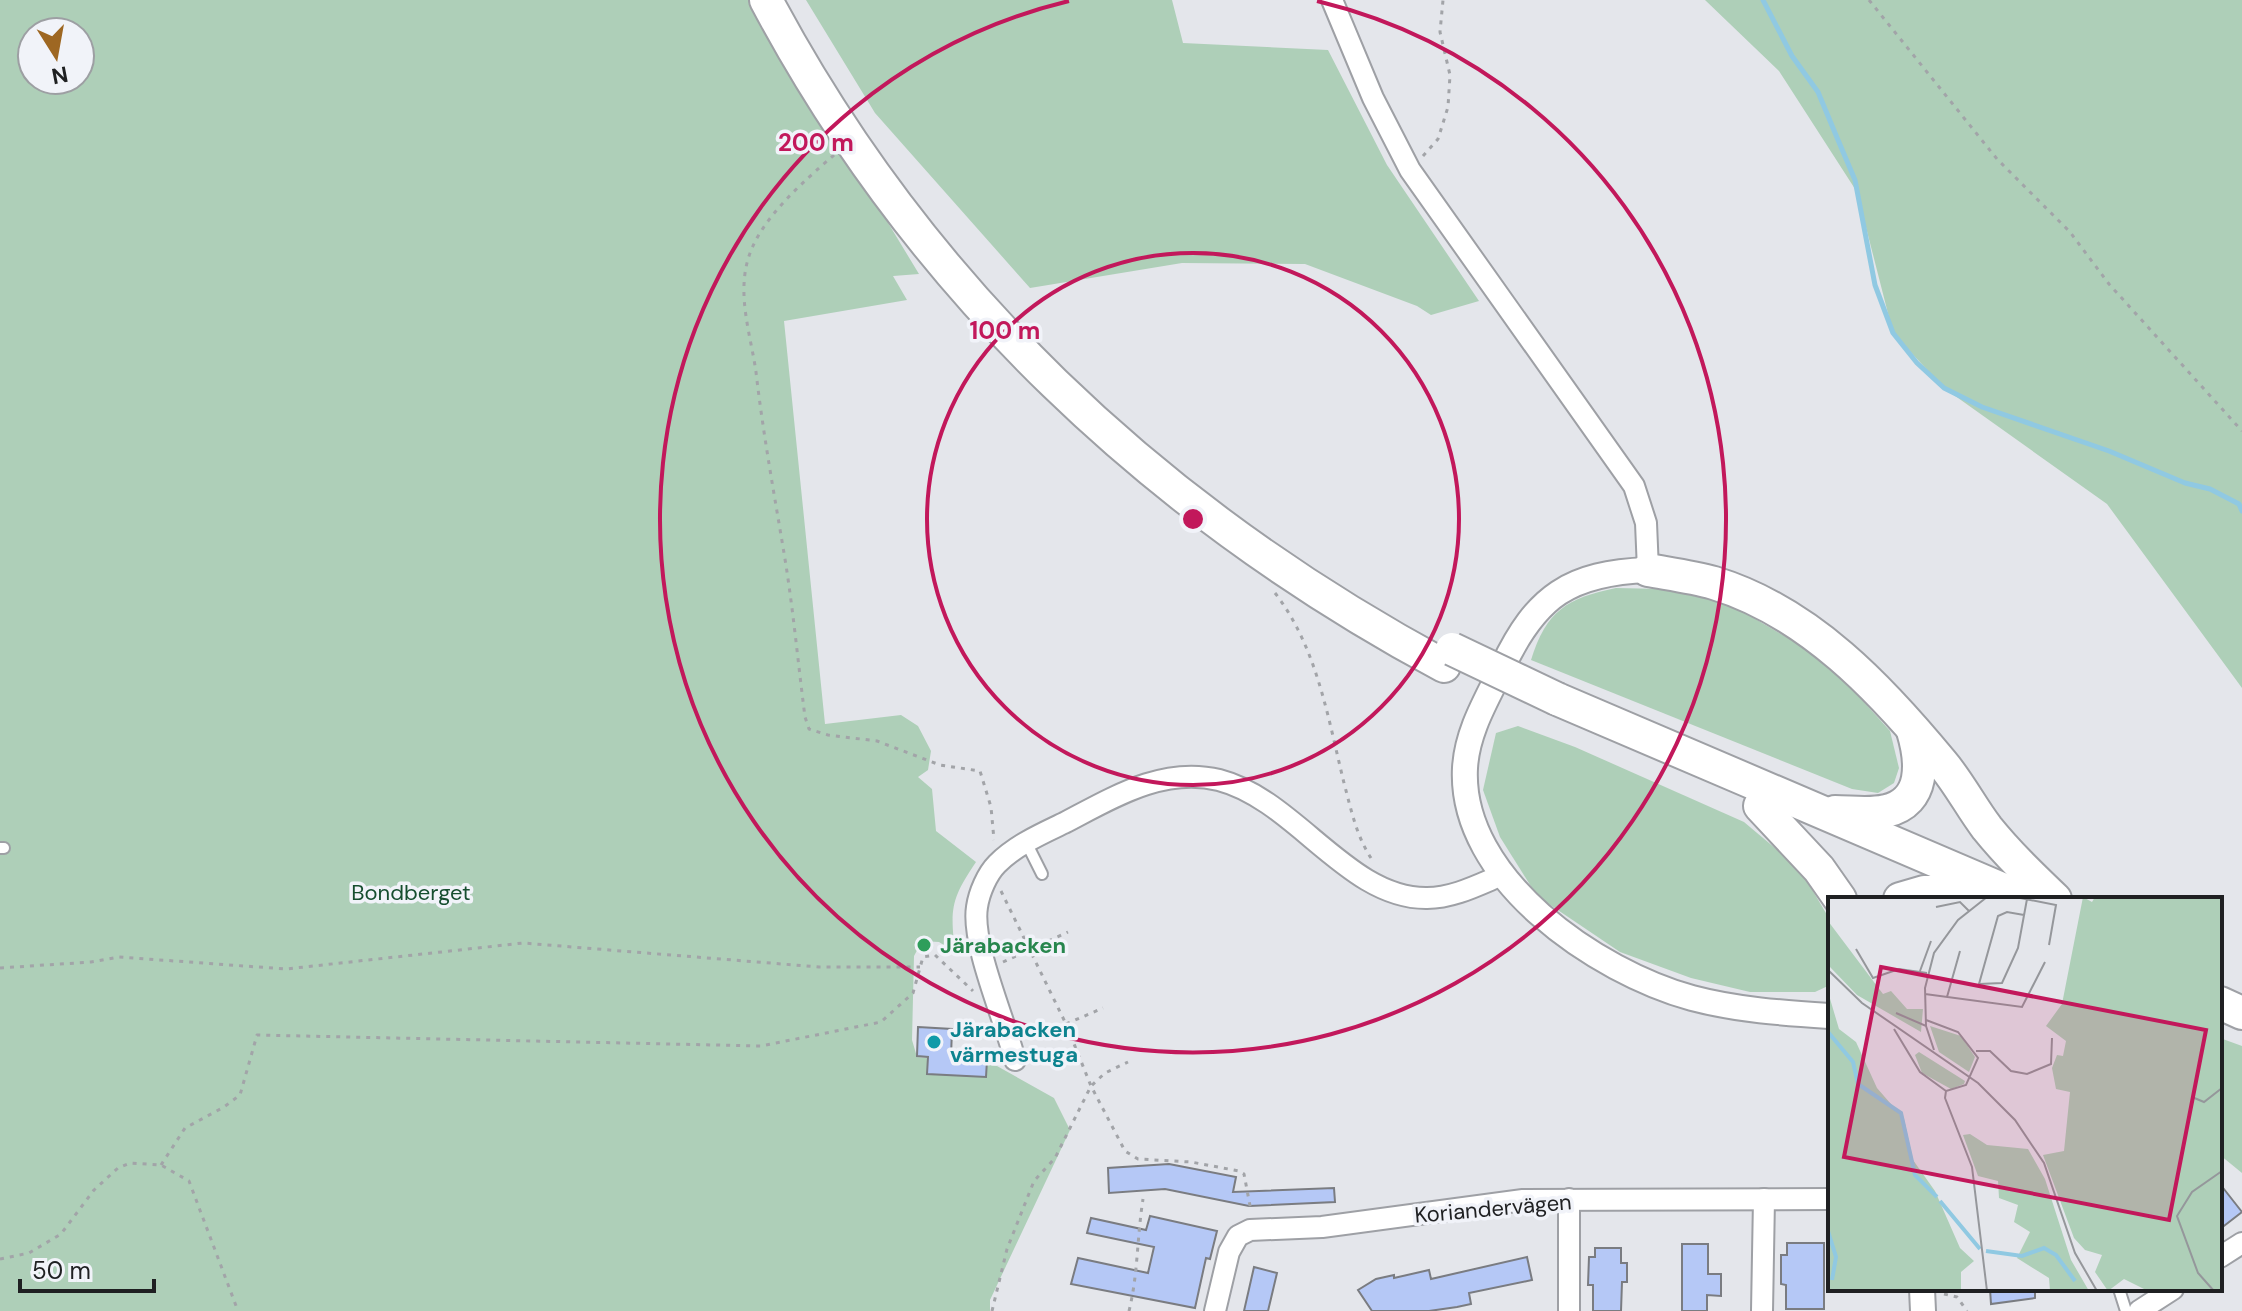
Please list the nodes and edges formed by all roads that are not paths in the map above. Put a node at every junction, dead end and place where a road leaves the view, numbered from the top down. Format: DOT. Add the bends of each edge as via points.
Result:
graph roads {
  1 [pos="766,0"];
  2 [pos="786,0"];
  3 [pos="1332,0"];
  4 [pos="1648,570"];
  5 [pos="1448,657"];
  6 [pos="1551,706"];
  7 [pos="1913,731"];
  8 [pos="1760,806"];
  9 [pos="1822,812"];
  10 [pos="1026,842"];
  11 [pos="1042,874"];
  12 [pos="1502,875"];
  13 [pos="1970,895"];
  14 [pos="1839,897"];
  15 [pos="1907,897"];
  16 [pos="2020,897"];
  17 [pos="2053,897"];
  18 [pos="2222,983"];
  19 [pos="2242,992"];
  20 [pos="2222,1004"];
  21 [pos="2242,1013"];
  22 [pos="1828,1016"];
  23 [pos="1015,1060"];
  24 [pos="1569,1199"];
  25 [pos="1764,1199"];
  26 [pos="1828,1199"];
  27 [pos="2242,1243"];
  28 [pos="2222,1256"];
  29 [pos="1922,1291"];
  30 [pos="2120,1291"];
  31 [pos="2170,1291"];
  32 [pos="1215,1311"];
  33 [pos="1569,1311"];
  34 [pos="1762,1311"];
  35 [pos="1923,1311"];
  36 [pos="2126,1311"];
  37 [pos="2139,1311"];
  1 -- 5 [label="highway" via="827,108 907,220 1072,402 1253,550 1344,611"];
  2 -- 5 [label="highway" via="862,128 915,202 1080,385 1146,445 1256,531"];
  3 -- 4 [label="street" via="1410,170 1634,486 1646,523"];
  4 -- 7 [label="highway" via="1714,583 1793,620 1855,669"];
  4 -- 12 [label="street" via="1588,579 1566,588 1534,613 1518,634 1473,727 1465,766 1469,809"];
  5 -- 6 [label="highway, bridge"];
  6 -- 8 [label="highway"];
  6 -- 9 [label="highway"];
  7 -- 9 [label="highway" via="1919,778 1906,801 1887,811"];
  7 -- 17 [label="highway" via="2001,845"];
  8 -- 13 [label="highway"];
  8 -- 14 [label="highway"];
  9 -- 16 [label="highway"];
  10 -- 11 [label="lane"];
  10 -- 12 [label="street" via="1131,789 1191,777 1215,779 1266,800 1356,873 1405,896 1445,896"];
  10 -- 23 [label="street" via="994,867 980,895 976,919"];
  12 -- 22 [label="street" via="1564,933 1645,980 1729,1006"];
  13 -- 15 [label="highway" via="1924,892"];
  18 -- 19 [label="highway"];
  20 -- 21 [label="highway"];
  24 -- 25 [label="street, Koriandervägen"];
  24 -- 32 [label="street, Koriandervägen" via="1250,1230 1238,1236 1229,1252"];
  24 -- 33 [label="street"];
  25 -- 26 [label="street, Koriandervägen"];
  25 -- 34 [label="street"];
  27 -- 28 [label="street"];
  29 -- 35 [label="street"];
  30 -- 36 [label="lane"];
  31 -- 37 [label="street"];
}
